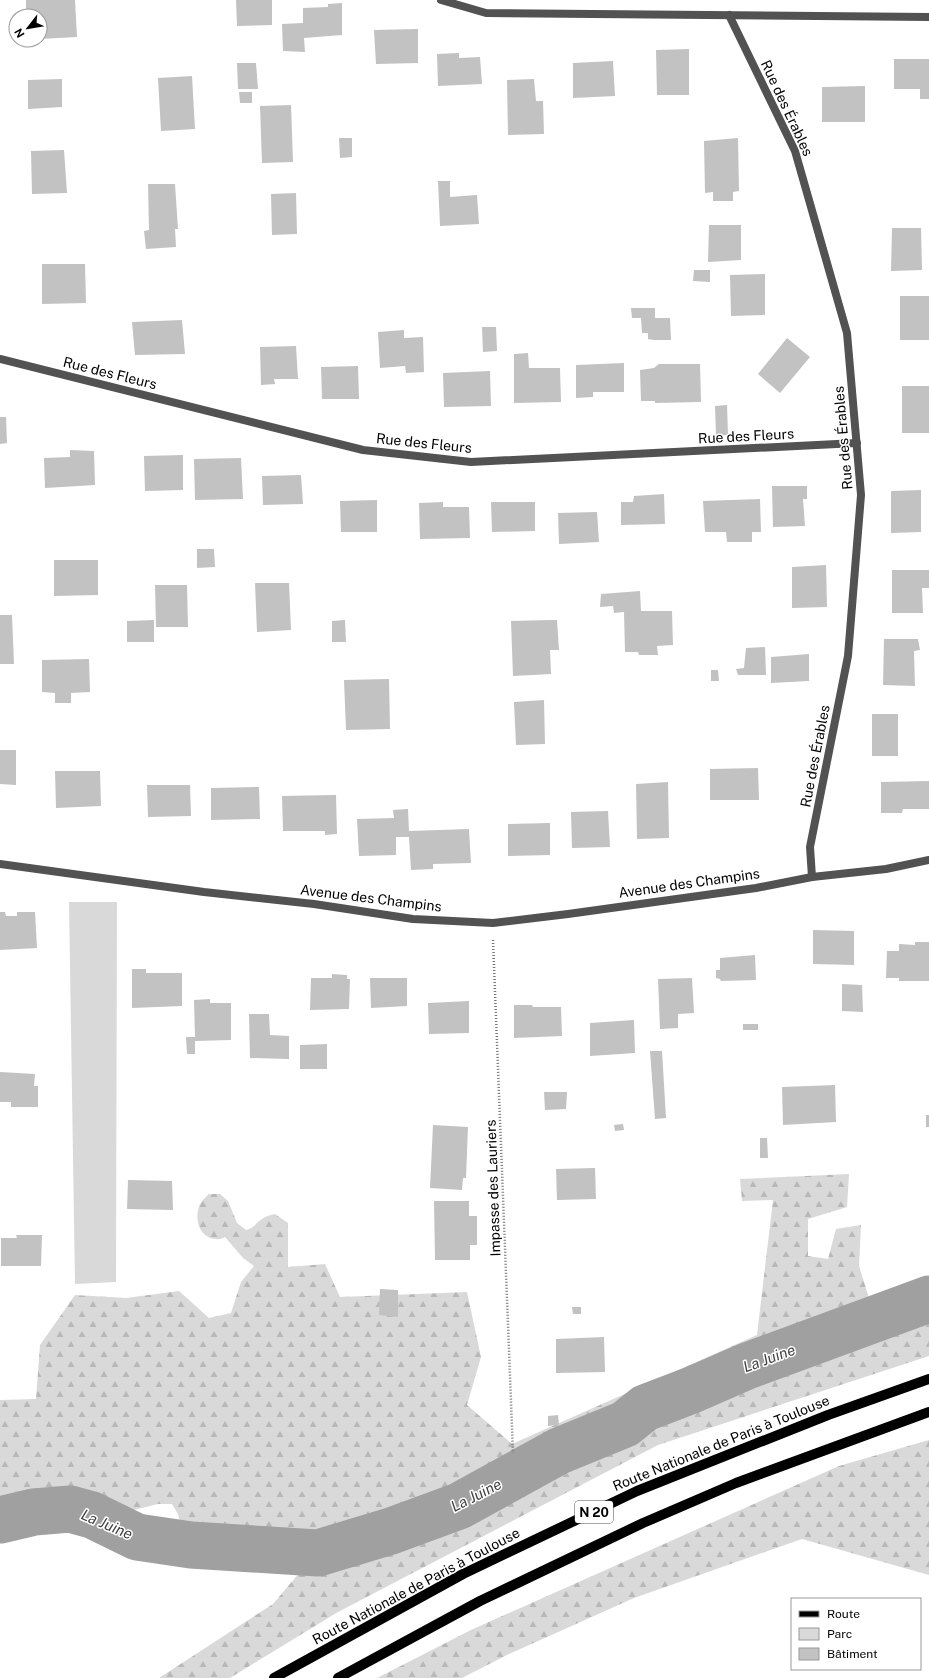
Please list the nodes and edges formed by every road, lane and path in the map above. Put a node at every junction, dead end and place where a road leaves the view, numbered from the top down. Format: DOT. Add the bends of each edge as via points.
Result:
graph roads {
  1 [pos="441,0"];
  2 [pos="729,15"];
  3 [pos="929,17"];
  4 [pos="0,359"];
  5 [pos="857,443"];
  6 [pos="929,860"];
  7 [pos="0,864"];
  8 [pos="812,877"];
  9 [pos="493,923"];
  10 [pos="929,1379"];
  11 [pos="929,1412"];
  12 [pos="514,1453"];
  13 [pos="274,1678"];
  14 [pos="338,1678"];
  1 -- 2 [label="street" via="486,13"];
  2 -- 3 [label="street"];
  2 -- 5 [label="street, Rue des Érables" via="795,151 847,333"];
  4 -- 5 [label="street, Rue des Fleurs" via="363,450 471,462"];
  5 -- 8 [label="street, Rue des Érables" via="861,495 848,656 810,847"];
  6 -- 8 [label="street, Avenue des Champins" via="886,869"];
  7 -- 9 [label="street, Avenue des Champins" via="413,919"];
  8 -- 9 [label="street, Avenue des Champins" via="756,888"];
  9 -- 12 [label="path, Impasse des Lauriers"];
  10 -- 13 [label="main road, Route Nationale de Paris à Toulouse / N 20" via="828,1415 637,1491 462,1574"];
  11 -- 14 [label="main road, N 20" via="736,1483 643,1523 480,1601"];
}
